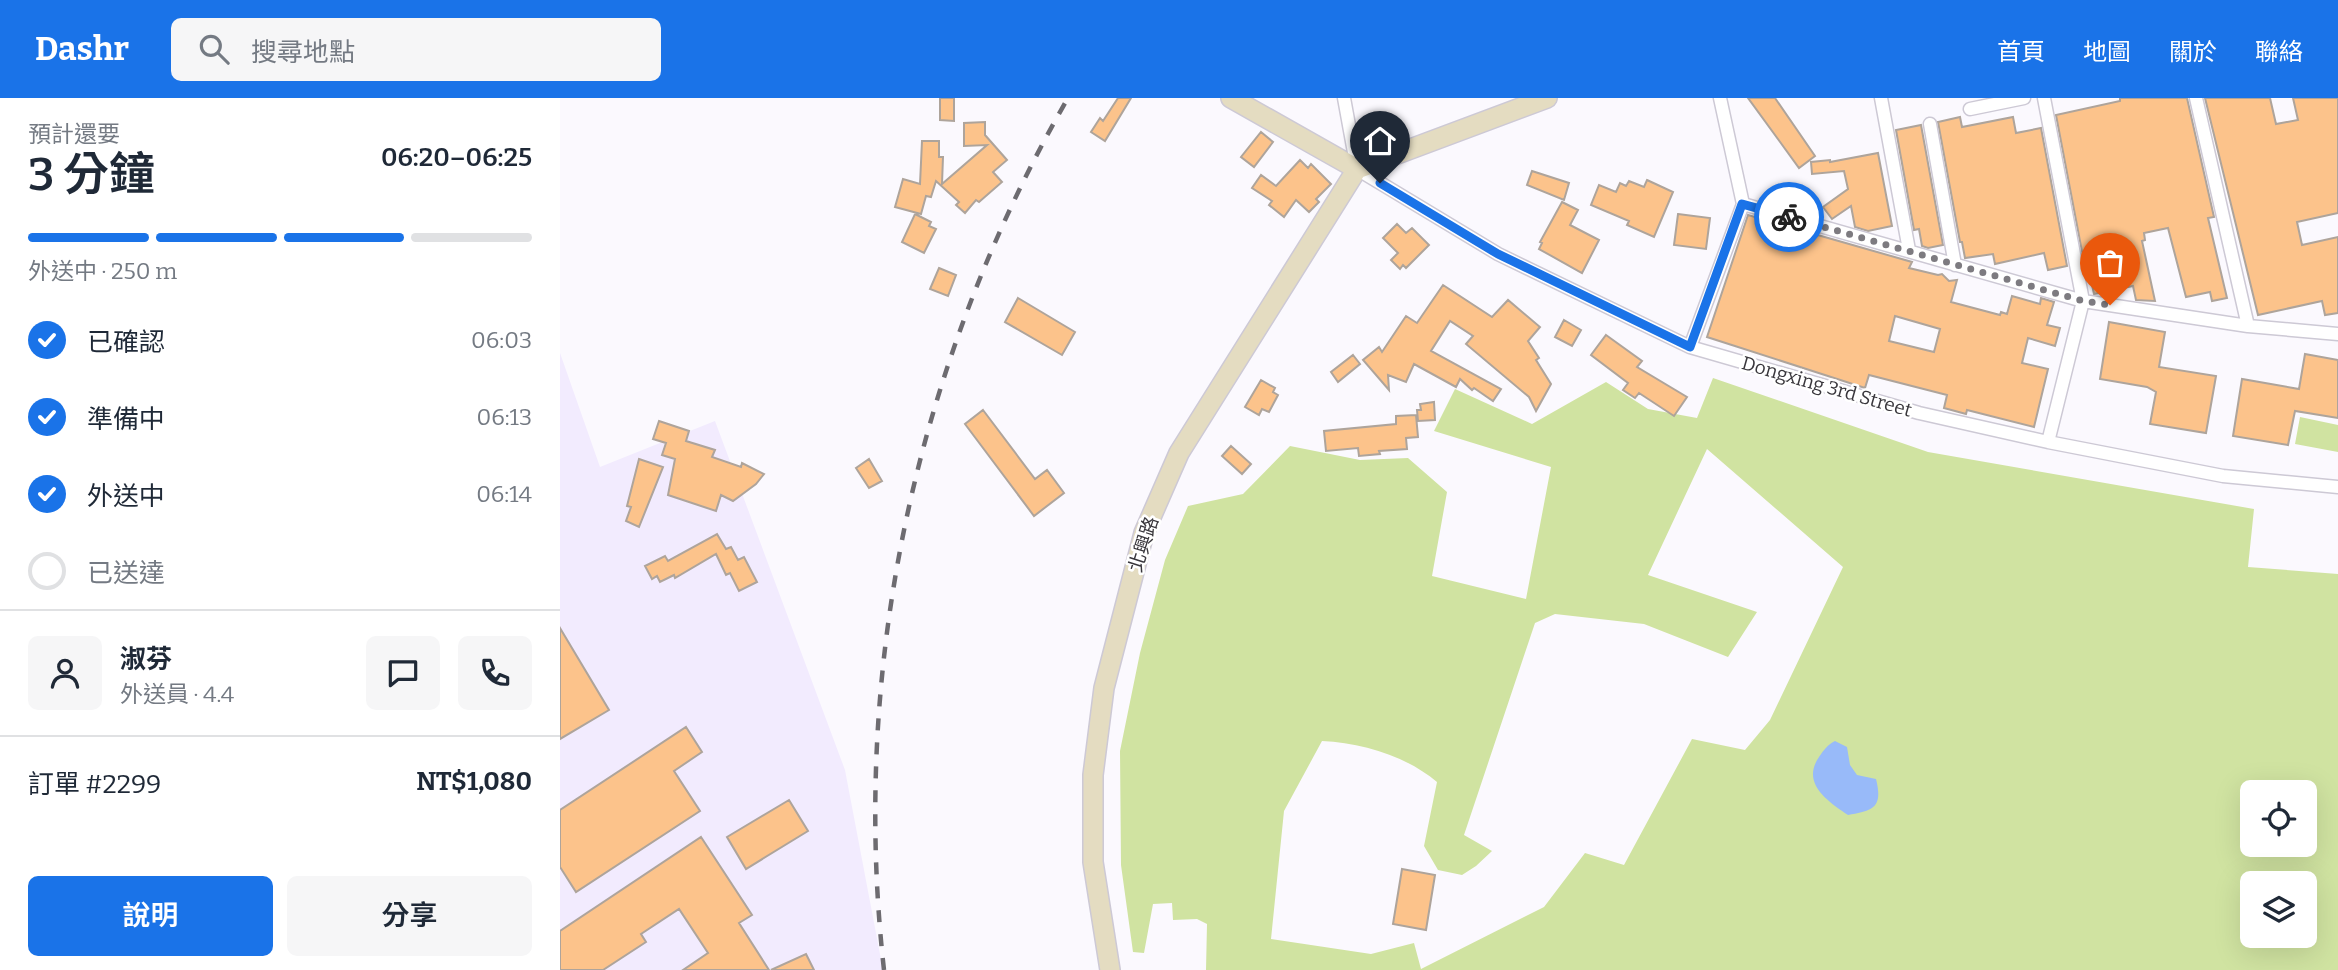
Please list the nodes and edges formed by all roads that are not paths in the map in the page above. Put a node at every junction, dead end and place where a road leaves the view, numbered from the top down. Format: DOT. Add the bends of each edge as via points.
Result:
graph roads {
  1 [pos="1231,98"];
  2 [pos="1344,98"];
  3 [pos="1547,98"];
  4 [pos="1720,98"];
  5 [pos="1881,98"];
  6 [pos="2024,98"];
  7 [pos="2044,98"];
  8 [pos="2196,98"];
  9 [pos="1970,109"];
  10 [pos="1930,124"];
  11 [pos="1357,169"];
  12 [pos="1742,204"];
  13 [pos="1909,250"];
  14 [pos="1955,265"];
  15 [pos="2083,301"];
  16 [pos="2248,326"];
  17 [pos="2338,334"];
  18 [pos="1690,347"];
  19 [pos="2048,442"];
  20 [pos="2338,487"];
  21 [pos="1110,970"];
  1 -- 11 [label="street"];
  2 -- 11 [label="street"];
  3 -- 11 [label="street"];
  4 -- 12 [label="street"];
  5 -- 13 [label="street"];
  6 -- 9 [label="street"];
  7 -- 15 [label="street"];
  8 -- 16 [label="street"];
  10 -- 14 [label="street"];
  11 -- 18 [label="street, Dongxing 3rd Street" via="1498,254"];
  11 -- 21 [label="street, 北興路" via="1179,453 1144,533 1104,688 1093,775 1093,862"];
  12 -- 13 [label="street"];
  12 -- 18 [label="street"];
  13 -- 14 [label="street"];
  14 -- 15 [label="street"];
  15 -- 16 [label="street"];
  15 -- 19 [label="street"];
  16 -- 17 [label="street"];
  18 -- 19 [label="street, Dongxing 3rd Street" via="1919,413"];
  19 -- 20 [label="street, Dongxing 3rd Street" via="2223,476"];
}
